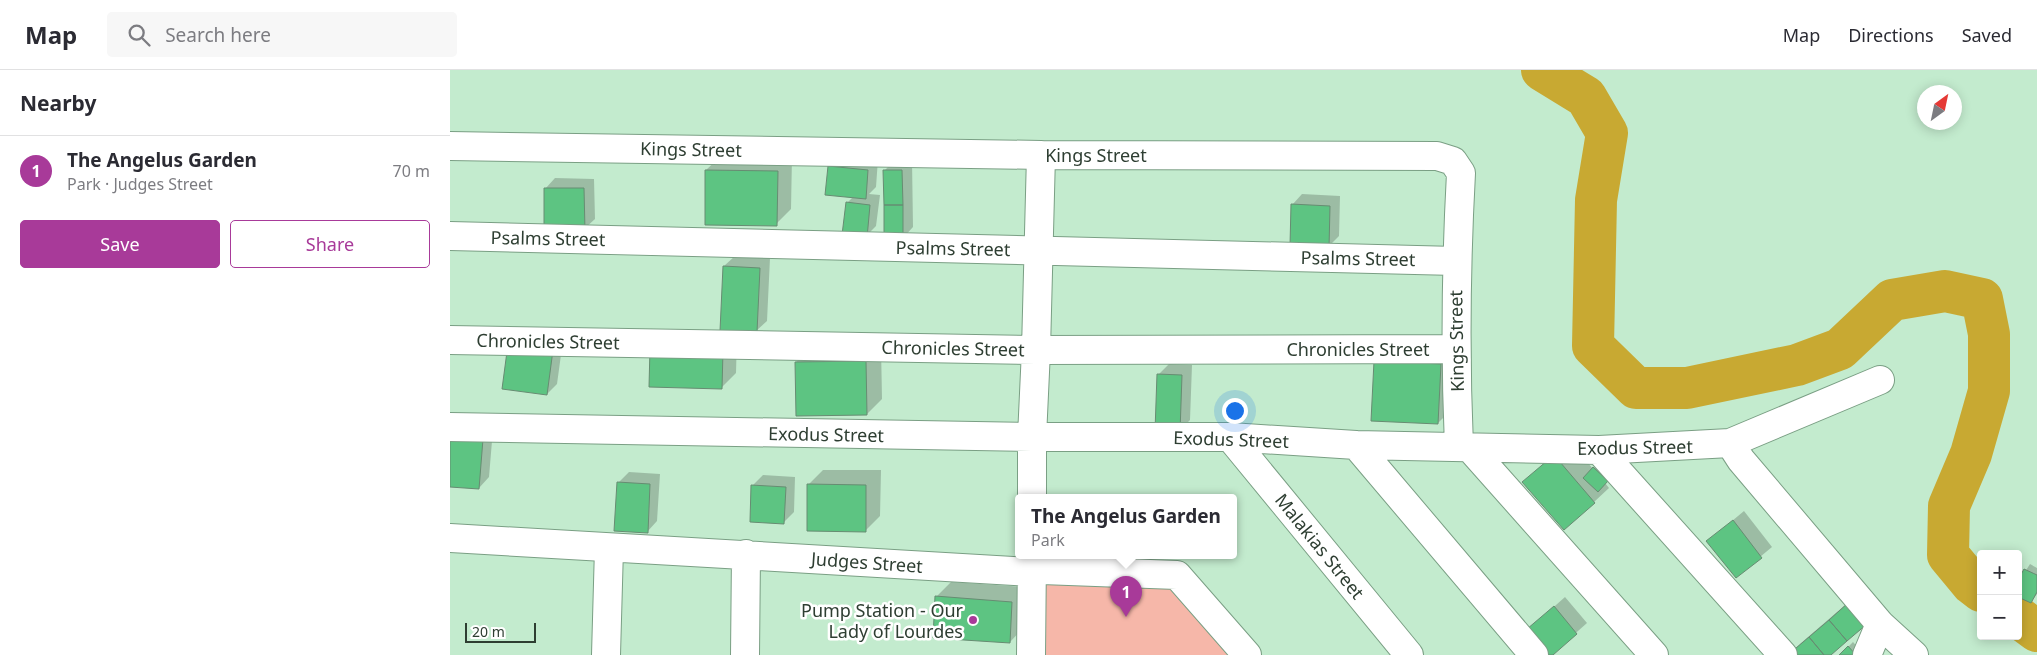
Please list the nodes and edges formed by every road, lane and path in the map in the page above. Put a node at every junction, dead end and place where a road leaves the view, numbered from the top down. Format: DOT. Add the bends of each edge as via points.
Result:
graph roads {
  1 [pos="450,146"];
  2 [pos="1040,155"];
  3 [pos="450,236"];
  4 [pos="1038,250"];
  5 [pos="1456,261"];
  6 [pos="450,340"];
  7 [pos="1455,349"];
  8 [pos="1036,350"];
  9 [pos="1880,380"];
  10 [pos="450,427"];
  11 [pos="1032,437"];
  12 [pos="1230,438"];
  13 [pos="1730,443"];
  14 [pos="1356,445"];
  15 [pos="1464,447"];
  16 [pos="1599,450"];
  17 [pos="1032,494"];
  18 [pos="450,538"];
  19 [pos="608,548"];
  20 [pos="746,554"];
  21 [pos="1032,564"];
  22 [pos="1880,624"];
  23 [pos="606,655"];
  24 [pos="745,655"];
  25 [pos="1031,655"];
  26 [pos="1247,655"];
  27 [pos="1410,655"];
  28 [pos="1534,655"];
  29 [pos="1654,655"];
  30 [pos="1783,655"];
  31 [pos="1867,655"];
  32 [pos="1914,655"];
  1 -- 2 [label="street, Kings Street"];
  2 -- 4 [label="street"];
  2 -- 5 [label="street, Kings Street" via="1437,156 1452,161 1461,173"];
  3 -- 4 [label="street, Psalms Street"];
  4 -- 5 [label="street, Psalms Street"];
  4 -- 8 [label="street"];
  5 -- 7 [label="street, Kings Street"];
  6 -- 8 [label="street, Chronicles Street"];
  7 -- 8 [label="street, Chronicles Street"];
  7 -- 15 [label="street, Kings Street"];
  8 -- 11 [label="street"];
  9 -- 13 [label="street, Exodus Street"];
  10 -- 11 [label="street, Exodus Street"];
  11 -- 12 [label="street, Exodus Street"];
  11 -- 17 [label="street"];
  12 -- 14 [label="street, Exodus Street"];
  12 -- 27 [label="street, Malakias Street"];
  13 -- 16 [label="street, Exodus Street"];
  13 -- 22 [label="street"];
  14 -- 15 [label="street, Exodus Street"];
  14 -- 28 [label="street"];
  15 -- 16 [label="street, Exodus Street"];
  15 -- 29 [label="street"];
  16 -- 30 [label="street"];
  18 -- 19 [label="street, Judges Street"];
  19 -- 20 [label="street, Judges Street"];
  19 -- 23 [label="street"];
  20 -- 21 [label="street, Judges Street"];
  20 -- 24 [label="street"];
  21 -- 25 [label="street"];
  21 -- 26 [label="street, Judges Street" via="1042,570 1177,575"];
  22 -- 31 [label="street"];
  22 -- 32 [label="street"];
}
